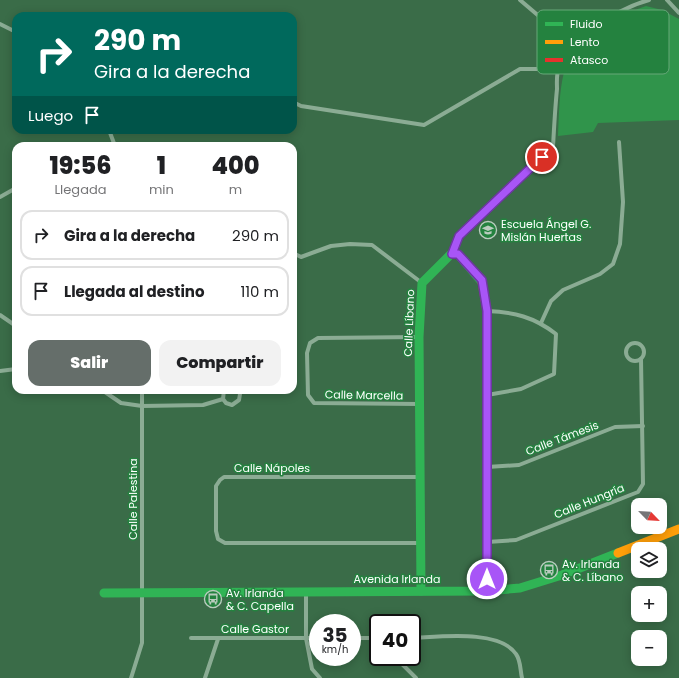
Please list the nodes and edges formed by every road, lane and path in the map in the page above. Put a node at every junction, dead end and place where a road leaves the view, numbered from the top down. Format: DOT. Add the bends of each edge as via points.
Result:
graph roads {
  1 [pos="520,0"];
  2 [pos="649,0"];
  3 [pos="667,0"];
  4 [pos="625,10"];
  5 [pos="679,13"];
  6 [pos="537,14"];
  7 [pos="0,24"];
  8 [pos="12,30"];
  9 [pos="537,69"];
  10 [pos="558,74"];
  11 [pos="297,104"];
  12 [pos="619,142"];
  13 [pos="12,190"];
  14 [pos="0,197"];
  15 [pos="452,254"];
  16 [pos="297,255"];
  17 [pos="422,283"];
  18 [pos="487,311"];
  19 [pos="0,315"];
  20 [pos="12,323"];
  21 [pos="541,323"];
  22 [pos="419,337"];
  23 [pos="641,359"];
  24 [pos="12,370"];
  25 [pos="0,371"];
  26 [pos="108,394"];
  27 [pos="142,394"];
  28 [pos="224,394"];
  29 [pos="239,394"];
  30 [pos="486,395"];
  31 [pos="223,399"];
  32 [pos="420,404"];
  33 [pos="142,406"];
  34 [pos="643,426"];
  35 [pos="487,467"];
  36 [pos="420,477"];
  37 [pos="679,529"];
  38 [pos="420,542"];
  39 [pos="487,542"];
  40 [pos="306,591"];
  41 [pos="420,591"];
  42 [pos="487,591"];
  43 [pos="104,593"];
  44 [pos="143,593"];
  45 [pos="191,638"];
  46 [pos="306,638"];
  47 [pos="421,638"];
  48 [pos="218,639"];
  49 [pos="404,666"];
  50 [pos="131,678"];
  51 [pos="205,678"];
  52 [pos="320,678"];
  53 [pos="416,678"];
  54 [pos="522,678"];
  1 -- 6 [label="street"];
  2 -- 4 [label="street"];
  3 -- 5 [label="street"];
  7 -- 8 [label="street"];
  9 -- 11 [label="street" via="520,69 424,125"];
  10 -- 15 [label="street" via="553,147 459,236"];
  12 -- 21 [label="street" via="623,202 620,244 613,264 600,274 563,290 551,301"];
  13 -- 14 [label="street"];
  15 -- 17 [label="street, Calle Líbano"];
  15 -- 18 [label="street" via="458,254 482,280"];
  16 -- 17 [label="street" via="301,257 331,246 372,245"];
  17 -- 22 [label="street, Calle Líbano"];
  18 -- 21 [label="street" via="509,312"];
  18 -- 30 [label="street"];
  19 -- 20 [label="street"];
  21 -- 30 [label="street" via="556,334 554,374 521,389"];
  22 -- 32 [label="street, Calle Líbano"];
  22 -- 32 [label="street, Calle Marcella" via="318,338 310,343 307,353 308,395 314,403"];
  23 -- 23 [label="street, Calle Hungría" via="636,361 629,358 626,353 629,346 635,343 641,345 644,350"];
  23 -- 34 [label="street, Calle Hungría"];
  24 -- 25 [label="street"];
  26 -- 33 [label="street" via="121,403"];
  27 -- 33 [label="street, Calle Palestina"];
  28 -- 31 [label="street"];
  29 -- 31 [label="street" via="237,403 229,404"];
  30 -- 35 [label="street"];
  31 -- 33 [label="street" via="203,405"];
  32 -- 36 [label="street, Calle Líbano"];
  33 -- 44 [label="street, Calle Palestina"];
  34 -- 35 [label="street, Calle Támesis" via="615,427 518,465"];
  34 -- 39 [label="street, Calle Hungría" via="643,484 638,492 516,540"];
  35 -- 39 [label="street"];
  36 -- 38 [label="street, Calle Líbano"];
  36 -- 38 [label="street, Calle Nápoles" via="224,478 216,486 216,531 218,539 225,543"];
  37 -- 42 [label="street, Avenida Irlanda" via="562,575 520,588"];
  38 -- 41 [label="street, Calle Líbano"];
  39 -- 42 [label="street"];
  40 -- 41 [label="street, Avenida Irlanda"];
  40 -- 44 [label="street, Avenida Irlanda"];
  40 -- 46 [label="street"];
  41 -- 42 [label="street, Avenida Irlanda"];
  43 -- 44 [label="street, Avenida Irlanda"];
  44 -- 50 [label="street, Calle Palestina" via="142,643"];
  45 -- 48 [label="street, Calle Gastor"];
  46 -- 48 [label="street, Calle Gastor"];
  46 -- 52 [label="street" via="312,669"];
  47 -- 54 [label="street" via="473,637 500,642 516,654"];
  48 -- 51 [label="street"];
  49 -- 53 [label="street"];
}
